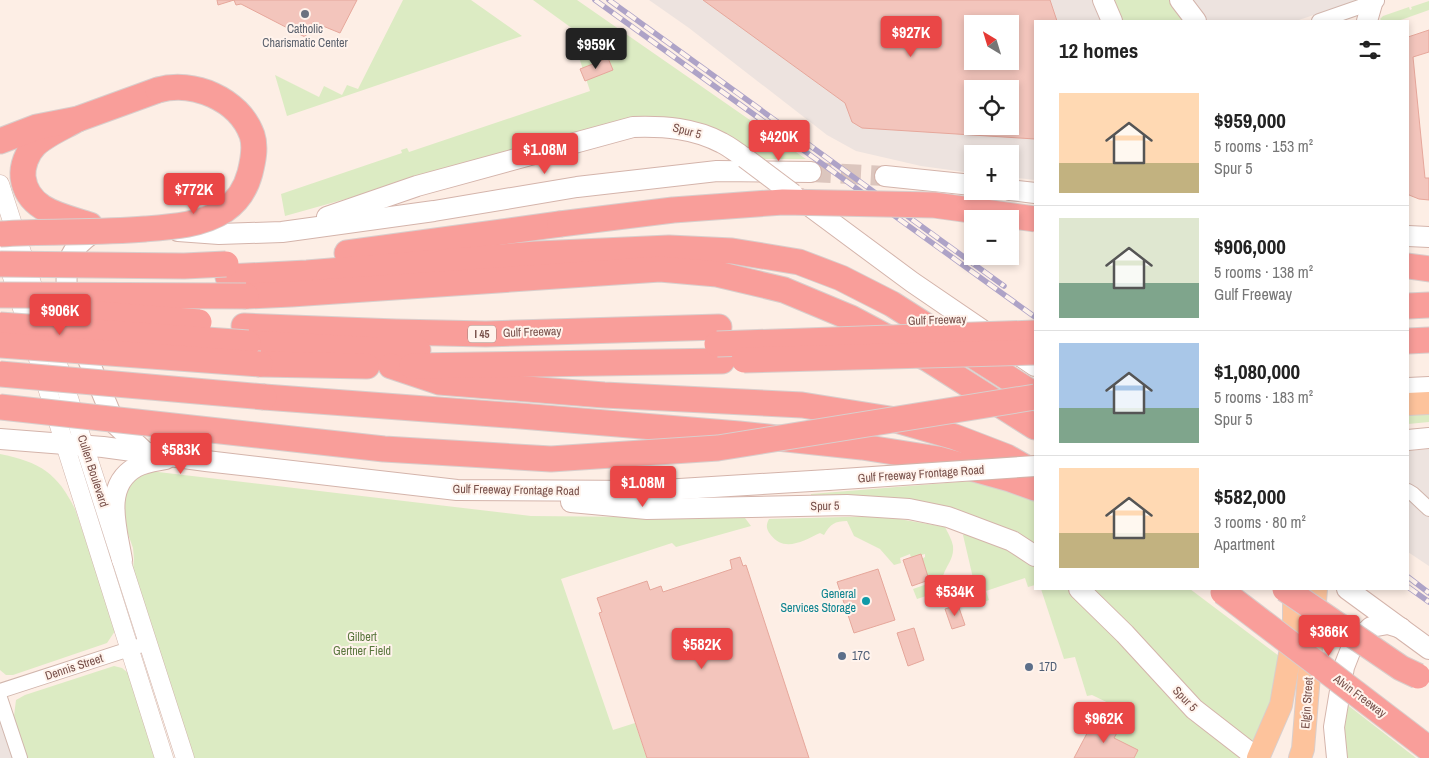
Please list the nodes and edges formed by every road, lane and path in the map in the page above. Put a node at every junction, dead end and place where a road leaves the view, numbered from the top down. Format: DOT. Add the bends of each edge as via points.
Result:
graph roads {
  1 [pos="1103,0"];
  2 [pos="1180,0"];
  3 [pos="1373,6"];
  4 [pos="1112,20"];
  5 [pos="1195,20"];
  6 [pos="1323,20"];
  7 [pos="78,119"];
  8 [pos="0,141"];
  9 [pos="811,172"];
  10 [pos="885,176"];
  11 [pos="0,184"];
  12 [pos="964,185"];
  13 [pos="1019,191"];
  14 [pos="1034,193"];
  15 [pos="1034,219"];
  16 [pos="98,226"];
  17 [pos="4,227"];
  18 [pos="282,232"];
  19 [pos="1409,236"];
  20 [pos="1429,237"];
  21 [pos="0,239"];
  22 [pos="11,265"];
  23 [pos="1409,266"];
  24 [pos="1429,269"];
  25 [pos="227,271"];
  26 [pos="0,295"];
  27 [pos="0,306"];
  28 [pos="1423,310"];
  29 [pos="1034,317"];
  30 [pos="1409,322"];
  31 [pos="0,325"];
  32 [pos="1034,333"];
  33 [pos="246,335"];
  34 [pos="1429,340"];
  35 [pos="1409,341"];
  36 [pos="719,344"];
  37 [pos="0,345"];
  38 [pos="1034,352"];
  39 [pos="1034,365"];
  40 [pos="391,366"];
  41 [pos="0,374"];
  42 [pos="1429,387"];
  43 [pos="1409,388"];
  44 [pos="1034,395"];
  45 [pos="1034,396"];
  46 [pos="1429,402"];
  47 [pos="1409,404"];
  48 [pos="0,407"];
  49 [pos="1034,427"];
  50 [pos="0,438"];
  51 [pos="1429,438"];
  52 [pos="1409,440"];
  53 [pos="63,443"];
  54 [pos="84,445"];
  55 [pos="144,452"];
  56 [pos="178,457"];
  57 [pos="1034,466"];
  58 [pos="1034,472"];
  59 [pos="1034,488"];
  60 [pos="457,490"];
  61 [pos="1409,492"];
  62 [pos="1429,510"];
  63 [pos="1034,555"];
  64 [pos="122,560"];
  65 [pos="1080,590"];
  66 [pos="1221,590"];
  67 [pos="1286,590"];
  68 [pos="1294,590"];
  69 [pos="1308,590"];
  70 [pos="1316,590"];
  71 [pos="1349,590"];
  72 [pos="1401,628"];
  73 [pos="148,643"];
  74 [pos="129,649"];
  75 [pos="1429,649"];
  76 [pos="1424,680"];
  77 [pos="0,691"];
  78 [pos="0,698"];
  79 [pos="1429,749"];
  80 [pos="20,758"];
  81 [pos="164,758"];
  82 [pos="185,758"];
  83 [pos="1257,758"];
  84 [pos="1300,758"];
  85 [pos="1337,758"];
  1 -- 4 [label="main road"];
  2 -- 5 [label="main road"];
  3 -- 6 [label="street"];
  7 -- 8 [label="highway" via="37,127"];
  7 -- 16 [label="highway" via="35,145 25,162 24,181 37,205"];
  7 -- 17 [label="highway, bridge" via="165,88 192,88 217,97 241,115 252,136 254,158 247,183 237,200 224,210 179,226 113,231"];
  9 -- 18 [label="main road" via="717,172 577,187"];
  10 -- 12 [label="main road"];
  11 -- 17 [label="street, Cullen Boulevard"];
  13 -- 14 [label="main road"];
  15 -- 25 [label="highway, bridge" via="934,205 783,202 672,210"];
  16 -- 17 [label="main road"];
  16 -- 18 [label="main road" via="219,234"];
  16 -- 55 [label="main road" via="72,251 65,275 69,313 115,424"];
  17 -- 54 [label="street, Cullen Boulevard"];
  18 -- 39 [label="main road, Spur 5, bridge" via="416,186 634,127 667,126 722,142 912,282"];
  19 -- 20 [label="main road"];
  21 -- 53 [label="street, Cullen Boulevard"];
  22 -- 25 [label="highway, bridge" via="184,266"];
  23 -- 24 [label="highway"];
  25 -- 44 [label="highway" via="307,273 537,254 669,248 732,251 799,262 841,278 892,304"];
  26 -- 49 [label="highway, bridge" via="246,296 660,269 718,274 784,290 852,318 928,359"];
  27 -- 33 [label="highway, Gulf Freeway / I 45, bridge"];
  28 -- 30 [label="highway"];
  29 -- 36 [label="highway, Gulf Freeway / I 45"];
  31 -- 33 [label="highway, Gulf Freeway, bridge"];
  32 -- 36 [label="highway, Gulf Freeway / I 45, bridge"];
  33 -- 36 [label="highway, Gulf Freeway / I 45" via="396,332"];
  34 -- 35 [label="highway"];
  36 -- 38 [label="highway, Gulf Freeway / I 45, bridge"];
  36 -- 40 [label="highway, Gulf Freeway / I 45"];
  37 -- 40 [label="highway, Gulf Freeway / I 45, bridge" via="260,364"];
  40 -- 58 [label="highway" via="439,382 802,406 896,420 955,437 1007,457"];
  41 -- 59 [label="highway, bridge" via="862,446 938,459"];
  42 -- 43 [label="main road"];
  45 -- 48 [label="highway, bridge" via="718,448 551,458 384,449"];
  46 -- 47 [label="main road"];
  50 -- 53 [label="main road, Gulf Freeway Frontage Road"];
  51 -- 52 [label="main road"];
  53 -- 54 [label="main road, Gulf Freeway Frontage Road"];
  53 -- 74 [label="street, Cullen Boulevard"];
  54 -- 55 [label="main road, Gulf Freeway Frontage Road"];
  54 -- 64 [label="street, Cullen Boulevard"];
  55 -- 56 [label="main road, Gulf Freeway Frontage Road"];
  56 -- 60 [label="main road, Gulf Freeway Frontage Road"];
  56 -- 64 [label="main road" via="136,467 119,486 113,502"];
  57 -- 60 [label="main road, Gulf Freeway Frontage Road, bridge" via="647,491"];
  60 -- 63 [label="main road, Spur 5" via="647,510 847,506 909,509 948,517 1012,541"];
  61 -- 62 [label="street"];
  64 -- 73 [label="street, Cullen Boulevard"];
  65 -- 83 [label="main road, Spur 5" via="1194,709"];
  66 -- 79 [label="highway, Alvin Freeway, bridge"];
  67 -- 76 [label="highway, bridge" via="1401,668"];
  68 -- 83 [label="main road, Elgin Street" via="1294,631 1281,705"];
  69 -- 76 [label="highway" via="1406,662"];
  70 -- 84 [label="main road, Elgin Street"];
  71 -- 72 [label="main road"];
  72 -- 75 [label="main road"];
  72 -- 85 [label="main road" via="1388,624 1371,627 1353,644 1344,667 1334,727"];
  73 -- 74 [label="street, Dennis Street"];
  73 -- 82 [label="street, Cullen Boulevard"];
  74 -- 77 [label="street, Dennis Street"];
  74 -- 81 [label="street, Cullen Boulevard"];
  78 -- 80 [label="street"];
}
